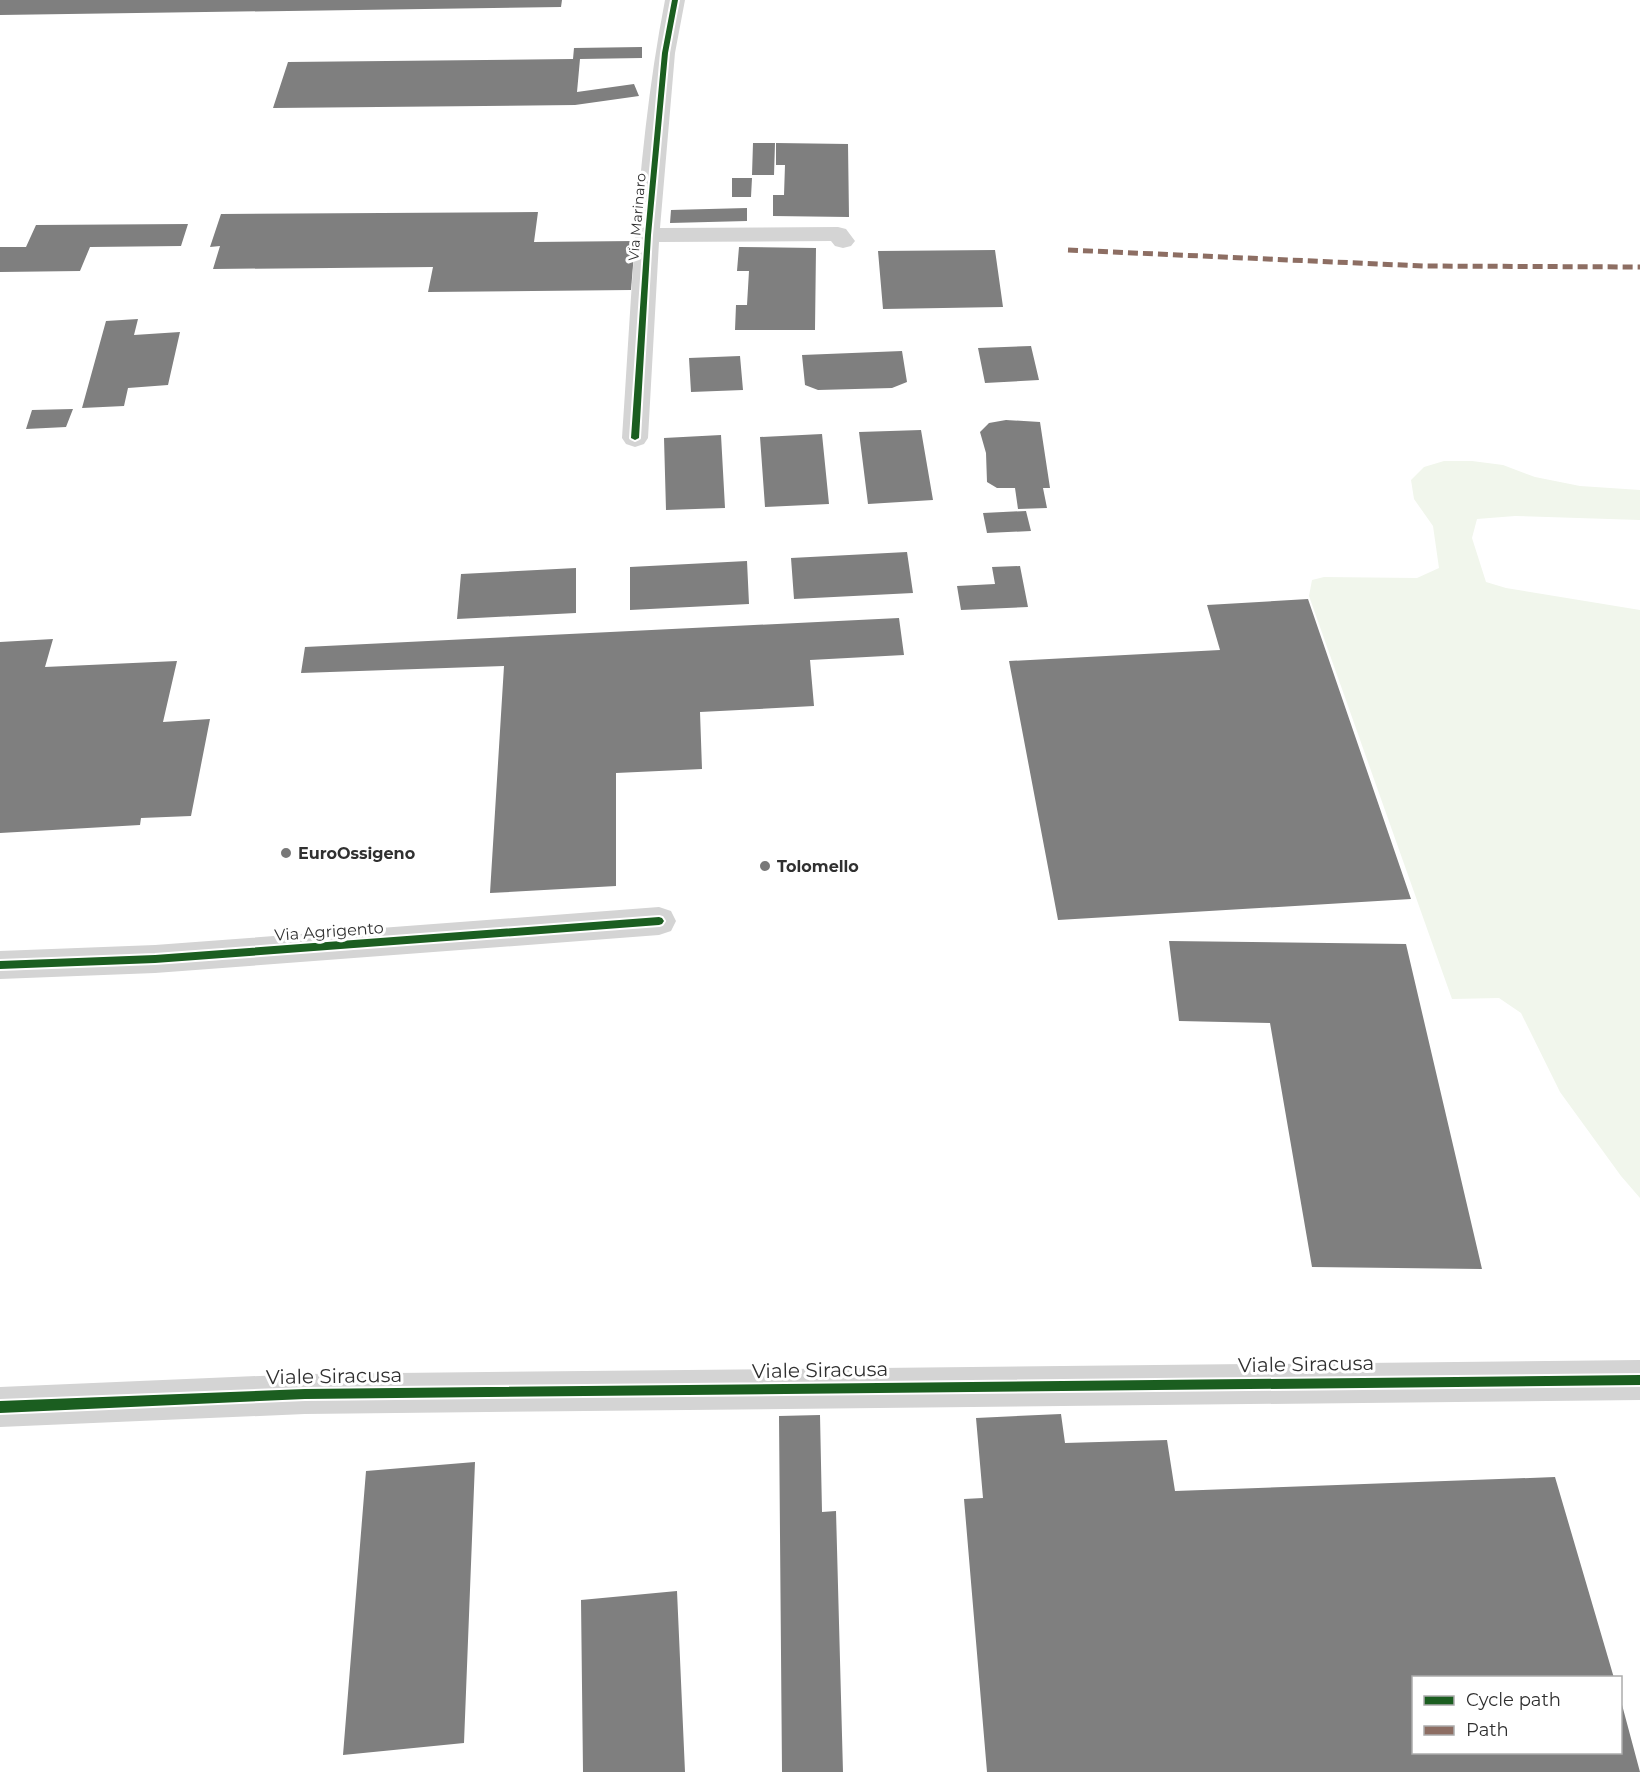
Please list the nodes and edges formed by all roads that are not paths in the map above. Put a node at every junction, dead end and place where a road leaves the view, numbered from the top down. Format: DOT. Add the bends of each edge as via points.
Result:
graph roads {
  1 [pos="675,0"];
  2 [pos="648,235"];
  3 [pos="843,241"];
  4 [pos="635,438"];
  5 [pos="659,921"];
  6 [pos="0,965"];
  7 [pos="1640,1380"];
  8 [pos="0,1407"];
  1 -- 2 [label="street, Via Marinaro" via="665,53"];
  2 -- 3 [label="street, Via Marinaro" via="838,234"];
  2 -- 4 [label="street, Via Marinaro"];
  5 -- 6 [label="street, Via Agrigento" via="155,959"];
  7 -- 8 [label="street, Viale Siracusa" via="305,1394"];
}
